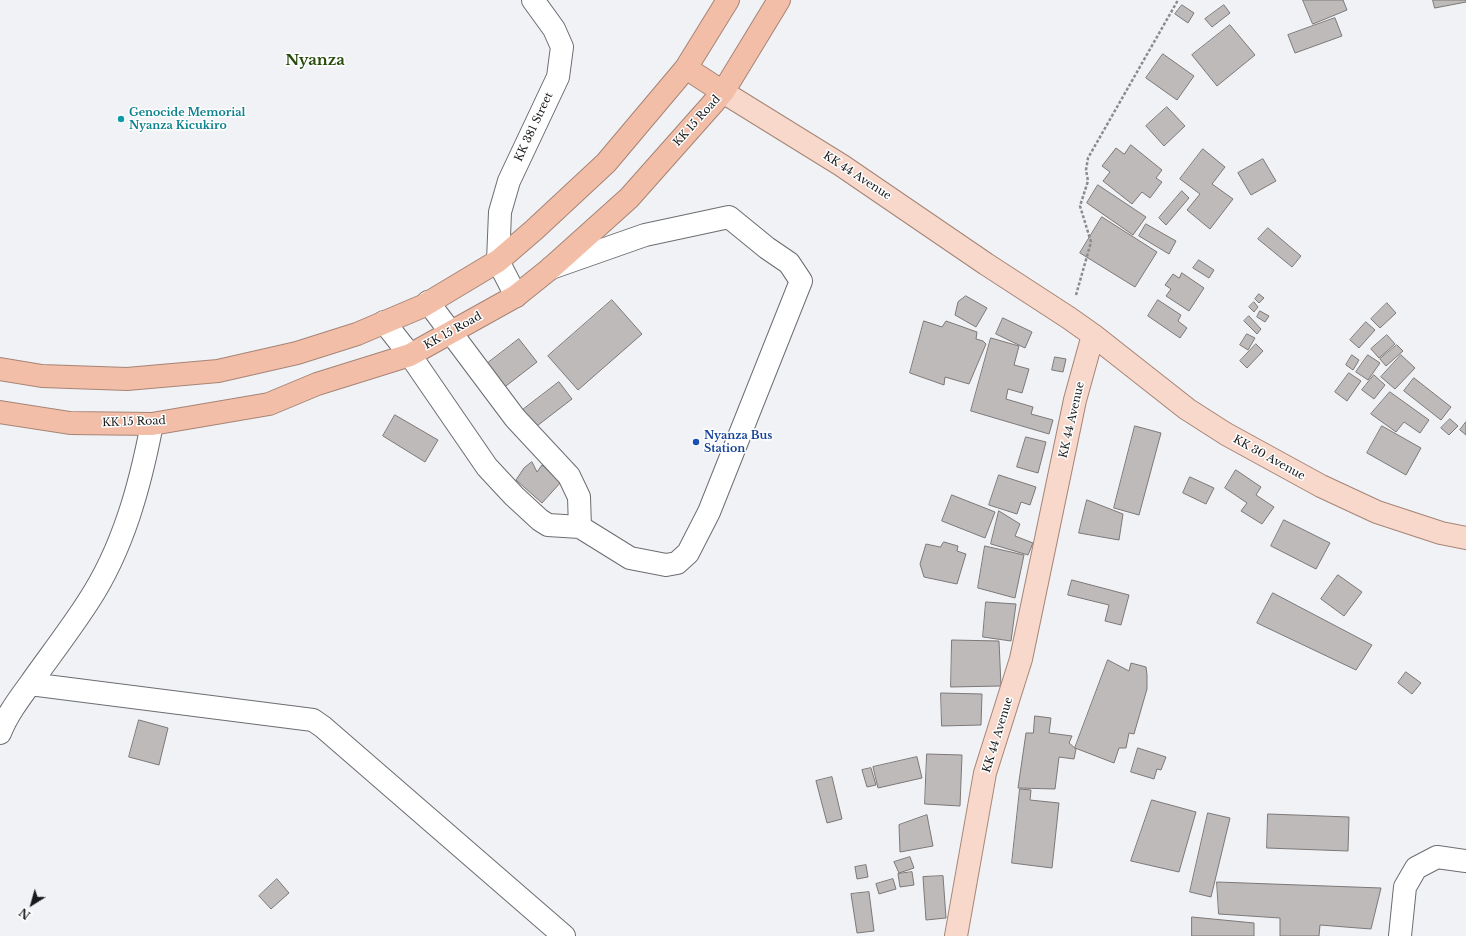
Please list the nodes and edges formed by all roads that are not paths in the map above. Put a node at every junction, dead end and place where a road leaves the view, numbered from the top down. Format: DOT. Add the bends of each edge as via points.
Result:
graph roads {
  1 [pos="533,0"];
  2 [pos="728,0"];
  3 [pos="779,0"];
  4 [pos="686,68"];
  5 [pos="723,92"];
  6 [pos="498,261"];
  7 [pos="551,268"];
  8 [pos="516,296"];
  9 [pos="428,302"];
  10 [pos="384,322"];
  11 [pos="451,333"];
  12 [pos="1093,335"];
  13 [pos="410,355"];
  14 [pos="0,369"];
  15 [pos="0,412"];
  16 [pos="152,424"];
  17 [pos="580,527"];
  18 [pos="1466,538"];
  19 [pos="30,684"];
  20 [pos="0,733"];
  21 [pos="1466,860"];
  22 [pos="564,936"];
  23 [pos="956,936"];
  24 [pos="1400,936"];
  1 -- 6 [label="street, KK 381 Street" via="554,29 562,47 558,77 509,181 500,212"];
  2 -- 4 [label="highway"];
  3 -- 5 [label="highway, KK 15 Road"];
  4 -- 5 [label="highway"];
  4 -- 6 [label="highway" via="606,164"];
  5 -- 7 [label="highway, KK 15 Road" via="629,198"];
  5 -- 12 [label="main road, KK 44 Avenue" via="841,165"];
  6 -- 8 [label="street"];
  6 -- 9 [label="highway"];
  7 -- 8 [label="highway, KK 15 Road"];
  7 -- 17 [label="street" via="645,235 729,217 789,262 801,281 708,512 688,553 677,563 666,565 630,558"];
  8 -- 11 [label="highway, KK 15 Road"];
  9 -- 10 [label="highway"];
  9 -- 11 [label="street"];
  10 -- 13 [label="street"];
  10 -- 14 [label="highway" via="357,334 297,353 218,371 127,379 42,376"];
  11 -- 13 [label="highway, KK 15 Road"];
  11 -- 17 [label="street" via="515,418 569,476 579,497"];
  12 -- 18 [label="main road, KK 30 Avenue" via="1186,409 1320,486 1377,512 1441,533"];
  12 -- 23 [label="main road, KK 44 Avenue" via="1075,400 1021,659 986,773"];
  13 -- 16 [label="highway, KK 15 Road" via="317,384 269,404"];
  13 -- 17 [label="street" via="487,467 514,496 548,525"];
  15 -- 16 [label="highway, KK 15 Road" via="70,423"];
  16 -- 19 [label="street" via="143,468 128,519 112,557 89,602"];
  19 -- 20 [label="street"];
  19 -- 22 [label="street" via="313,720"];
  21 -- 24 [label="street" via="1437,857 1416,868 1405,887"];
}
